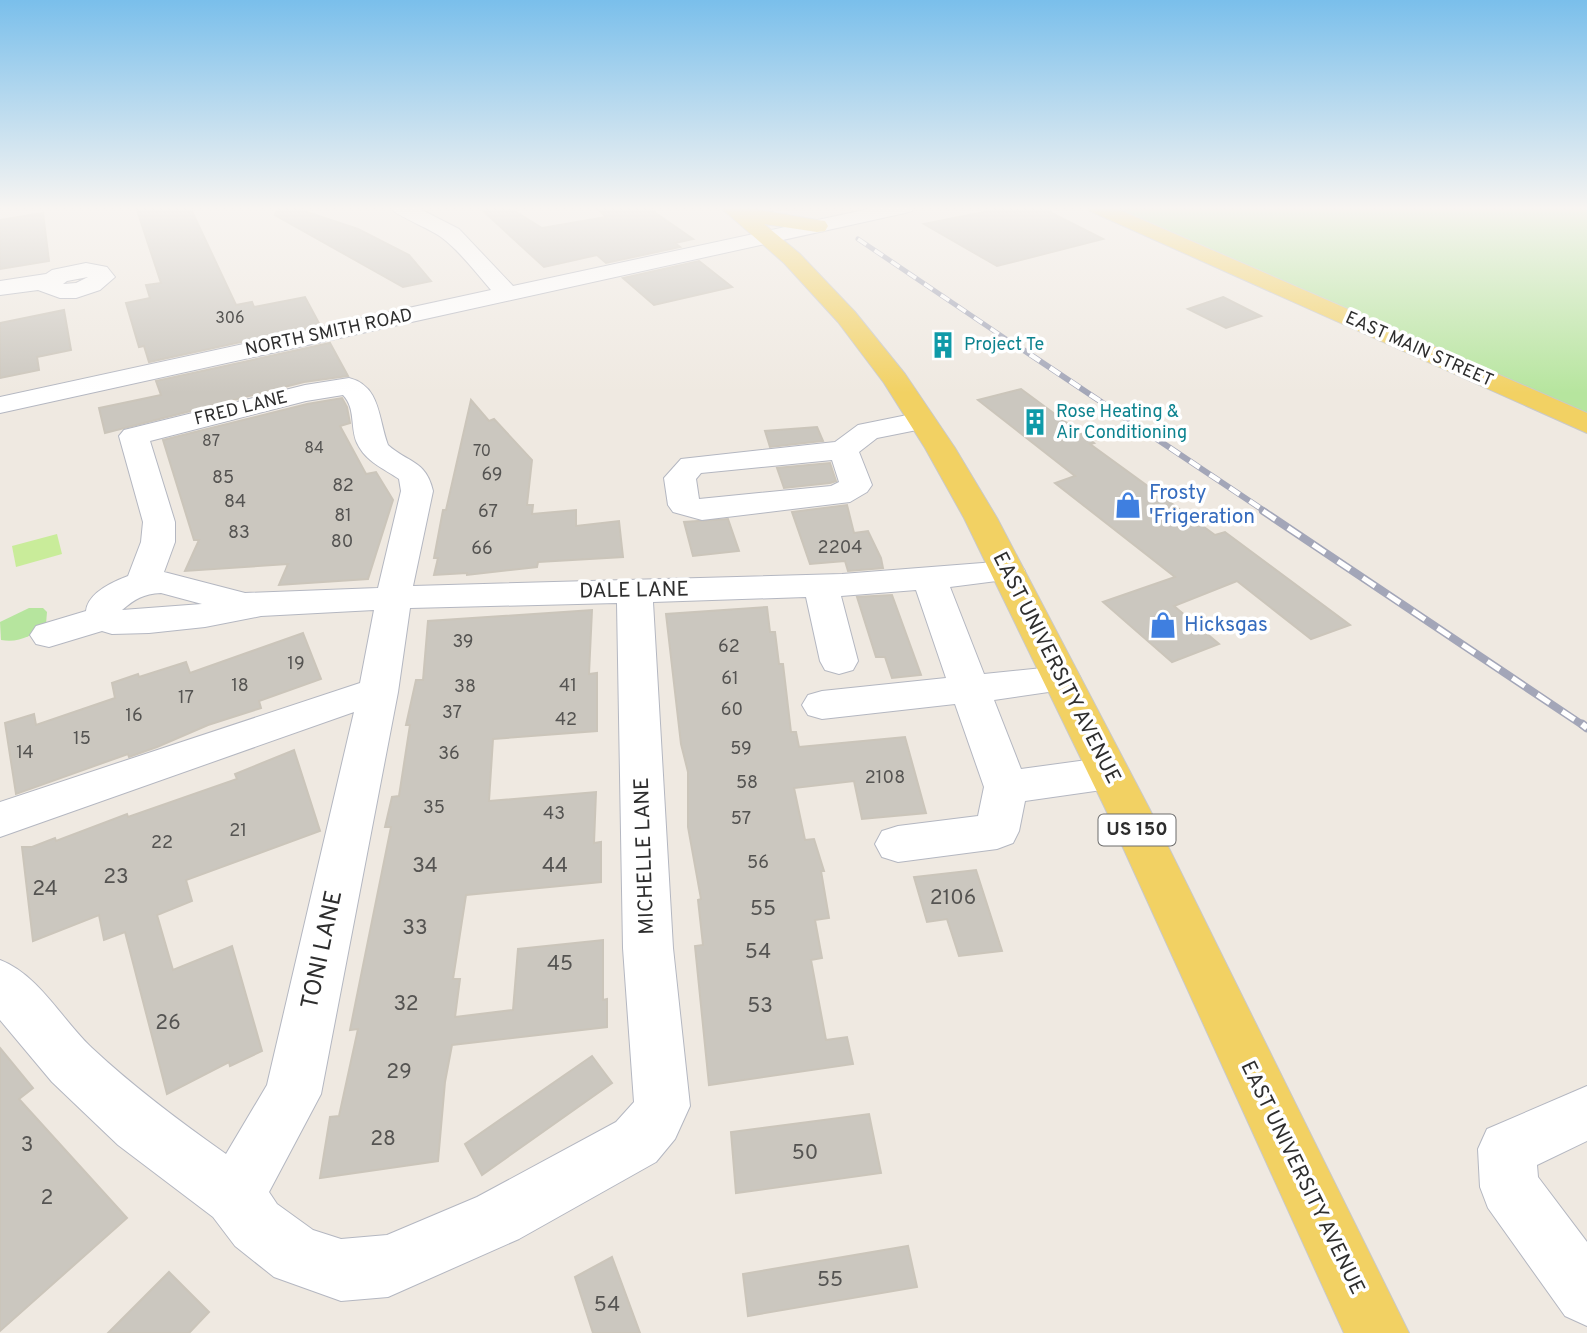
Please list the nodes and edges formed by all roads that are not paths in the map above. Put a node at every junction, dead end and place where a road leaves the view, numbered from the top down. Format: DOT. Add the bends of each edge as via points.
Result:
graph roads {
  1 [pos="484,269"];
  2 [pos="587,269"];
  3 [pos="799,269"];
  4 [pos="1237,269"];
  5 [pos="49,281"];
  6 [pos="0,288"];
  7 [pos="508,294"];
  8 [pos="349,386"];
  9 [pos="0,405"];
  10 [pos="922,421"];
  11 [pos="1587,424"];
  12 [pos="843,450"];
  13 [pos="755,459"];
  14 [pos="770,502"];
  15 [pos="1008,571"];
  16 [pos="929,578"];
  17 [pos="144,581"];
  18 [pos="821,586"];
  19 [pos="635,589"];
  20 [pos="395,600"];
  21 [pos="260,605"];
  22 [pos="107,617"];
  23 [pos="49,635"];
  24 [pos="839,661"];
  25 [pos="1062,679"];
  26 [pos="970,688"];
  27 [pos="377,692"];
  28 [pos="822,705"];
  29 [pos="1109,773"];
  30 [pos="1006,787"];
  31 [pos="0,820"];
  32 [pos="898,844"];
  33 [pos="0,984"];
  34 [pos="1587,1113"];
  35 [pos="234,1196"];
  36 [pos="1587,1294"];
  37 [pos="1377,1333"];
  1 -- 7 [label="street"];
  2 -- 7 [label="street, NORTH SMITH ROAD"];
  3 -- 10 [label="main road, EAST UNIVERSITY AVENUE / US 150" via="870,345"];
  4 -- 11 [label="main road, EAST MAIN STREET"];
  5 -- 6 [label="street"];
  7 -- 9 [label="street, NORTH SMITH ROAD"];
  8 -- 17 [label="street, FRED LANE" via="134,436 159,522 158,542"];
  8 -- 20 [label="street, TONI LANE" via="368,414 370,440 377,452 414,476 417,491"];
  10 -- 12 [label="street" via="868,431"];
  10 -- 15 [label="main road, EAST UNIVERSITY AVENUE / US 150"];
  12 -- 13 [label="street"];
  12 -- 14 [label="street" via="856,485 839,495"];
  13 -- 14 [label="street"];
  13 -- 14 [label="street" via="692,465 680,478 684,505 702,510"];
  15 -- 16 [label="street, DALE LANE"];
  15 -- 25 [label="main road, EAST UNIVERSITY AVENUE / US 150"];
  16 -- 18 [label="street, DALE LANE"];
  16 -- 26 [label="street"];
  17 -- 21 [label="street, DALE LANE"];
  17 -- 22 [label="street" via="112,597 103,608"];
  18 -- 19 [label="street, DALE LANE"];
  18 -- 24 [label="street"];
  19 -- 20 [label="street, DALE LANE"];
  19 -- 35 [label="street, MICHELLE LANE" via="648,948 662,1106 655,1120 636,1143 498,1218 388,1266 341,1270 296,1255 256,1224"];
  20 -- 21 [label="street, DALE LANE"];
  20 -- 27 [label="street, TONI LANE"];
  21 -- 22 [label="street, DALE LANE" via="138,623 112,622"];
  22 -- 23 [label="street"];
  25 -- 26 [label="street"];
  25 -- 29 [label="main road, EAST UNIVERSITY AVENUE / US 150"];
  26 -- 28 [label="street"];
  26 -- 30 [label="street"];
  27 -- 31 [label="street"];
  27 -- 35 [label="street, TONI LANE" via="293,1094"];
  29 -- 30 [label="street"];
  29 -- 37 [label="main road, EAST UNIVERSITY AVENUE / US 150"];
  30 -- 32 [label="street" via="997,831"];
  33 -- 35 [label="street" via="71,1064 138,1125"];
  34 -- 36 [label="street" via="1507,1149 1509,1187"];
}
